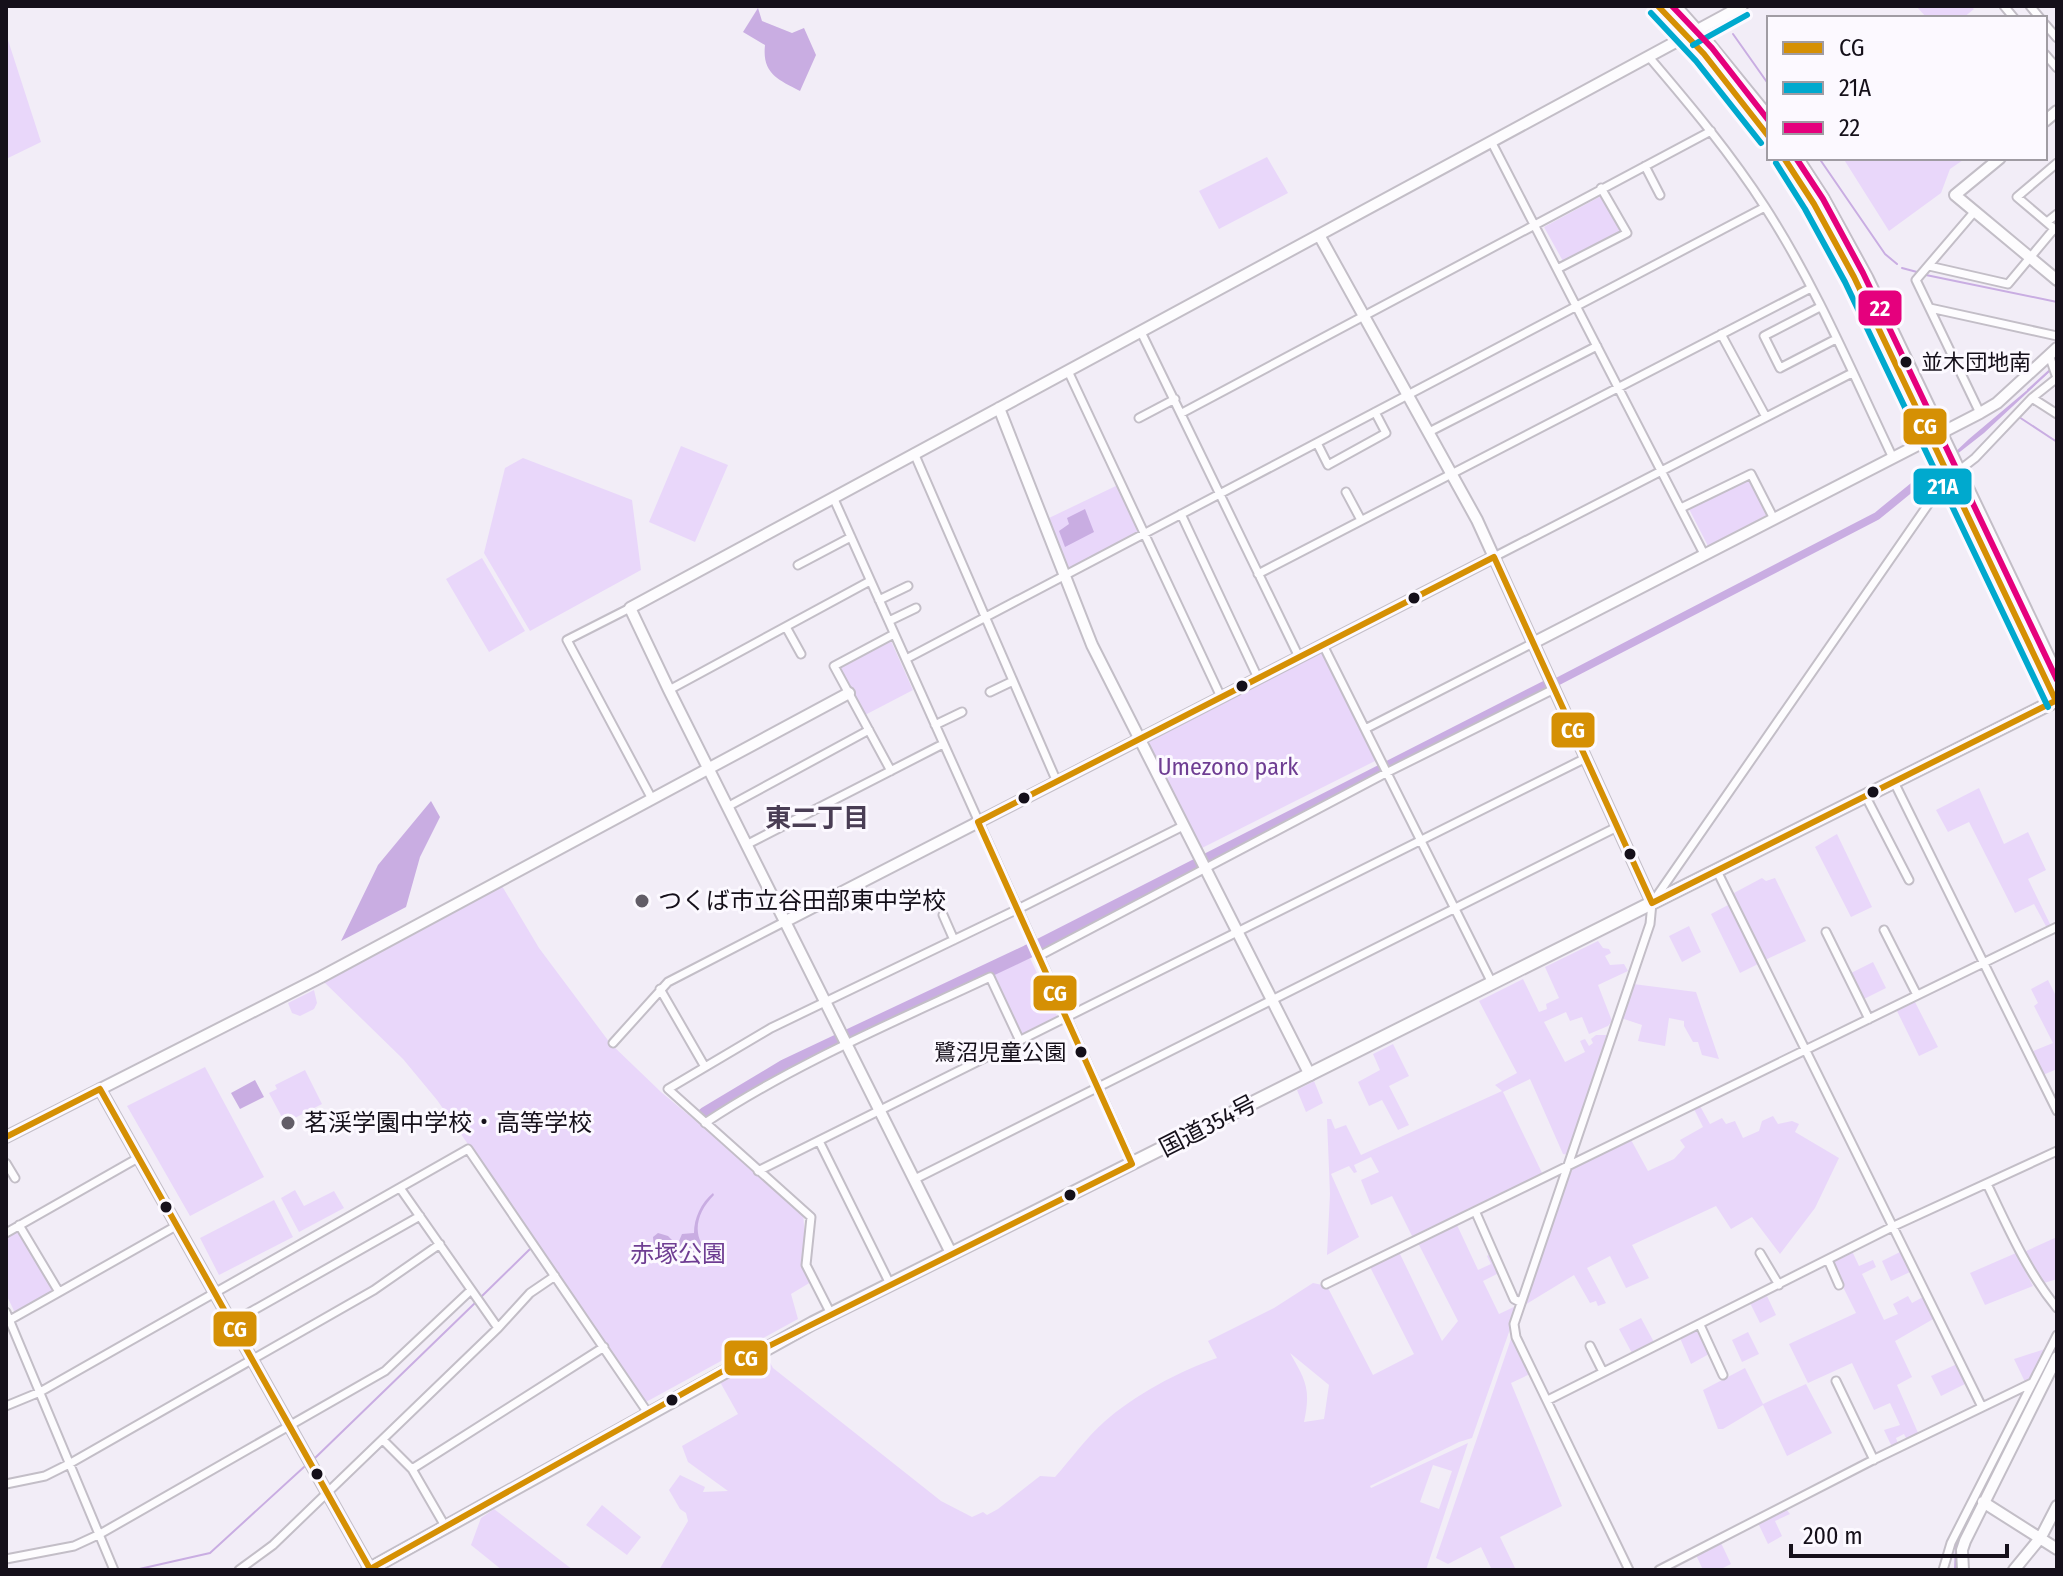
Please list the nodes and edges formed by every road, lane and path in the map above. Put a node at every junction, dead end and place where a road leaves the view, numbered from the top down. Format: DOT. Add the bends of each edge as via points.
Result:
graph roads {
  1 [pos="1658,6"];
  2 [pos="1675,6"];
  3 [pos="1737,7"];
  4 [pos="1693,33"];
  5 [pos="1649,57"];
  6 [pos="1767,116"];
  7 [pos="1711,131"];
  8 [pos="1767,134"];
  9 [pos="1492,143"];
  10 [pos="1785,160"];
  11 [pos="1798,160"];
  12 [pos="1998,160"];
  13 [pos="2057,163"];
  14 [pos="1645,166"];
  15 [pos="1601,188"];
  16 [pos="1660,195"];
  17 [pos="1765,207"];
  18 [pos="1975,211"];
  19 [pos="2057,214"];
  20 [pos="2047,222"];
  21 [pos="1534,225"];
  22 [pos="2056,230"];
  23 [pos="1319,235"];
  24 [pos="2029,256"];
  25 [pos="1929,266"];
  26 [pos="1557,269"];
  27 [pos="2057,280"];
  28 [pos="1811,288"];
  29 [pos="1576,307"];
  30 [pos="1820,307"];
  31 [pos="1930,308"];
  32 [pos="1365,316"];
  33 [pos="1141,332"];
  34 [pos="1721,334"];
  35 [pos="2057,336"];
  36 [pos="1836,339"];
  37 [pos="1597,346"];
  38 [pos="2054,366"];
  39 [pos="1068,371"];
  40 [pos="1852,373"];
  41 [pos="1618,387"];
  42 [pos="1408,395"];
  43 [pos="2032,398"];
  44 [pos="1175,399"];
  45 [pos="999,408"];
  46 [pos="1375,412"];
  47 [pos="1182,413"];
  48 [pos="1980,413"];
  49 [pos="2057,414"];
  50 [pos="1766,417"];
  51 [pos="1139,418"];
  52 [pos="1429,432"];
  53 [pos="1936,436"];
  54 [pos="1317,443"];
  55 [pos="914,453"];
  56 [pos="1893,458"];
  57 [pos="1661,471"];
  58 [pos="1452,473"];
  59 [pos="1954,474"];
  60 [pos="1346,492"];
  61 [pos="1220,494"];
  62 [pos="833,497"];
  63 [pos="1681,508"];
  64 [pos="1181,514"];
  65 [pos="1774,519"];
  66 [pos="1361,520"];
  67 [pos="1145,534"];
  68 [pos="851,537"];
  69 [pos="1704,554"];
  70 [pos="1494,557"];
  71 [pos="798,565"];
  72 [pos="1258,574"];
  73 [pos="1065,576"];
  74 [pos="870,581"];
  75 [pos="908,586"];
  76 [pos="879,600"];
  77 [pos="630,608"];
  78 [pos="916,608"];
  79 [pos="985,617"];
  80 [pos="889,621"];
  81 [pos="786,627"];
  82 [pos="894,634"];
  83 [pos="1533,643"];
  84 [pos="1323,645"];
  85 [pos="801,654"];
  86 [pos="1299,657"];
  87 [pos="906,659"];
  88 [pos="2057,675"];
  89 [pos="1258,678"];
  90 [pos="1013,681"];
  91 [pos="1553,685"];
  92 [pos="669,690"];
  93 [pos="990,692"];
  94 [pos="849,693"];
  95 [pos="1221,697"];
  96 [pos="2057,701"];
  97 [pos="962,712"];
  98 [pos="935,725"];
  99 [pos="1365,729"];
  100 [pos="869,730"];
  101 [pos="1140,739"];
  102 [pos="943,744"];
  103 [pos="1586,758"];
  104 [pos="708,768"];
  105 [pos="891,771"];
  106 [pos="1386,772"];
  107 [pos="1057,782"];
  108 [pos="1894,782"];
  109 [pos="1866,797"];
  110 [pos="652,799"];
  111 [pos="727,807"];
  112 [pos="978,822"];
  113 [pos="1183,826"];
  114 [pos="1617,827"];
  115 [pos="1420,841"];
  116 [pos="746,845"];
  117 [pos="1205,868"];
  118 [pos="1717,871"];
  119 [pos="1909,880"];
  120 [pos="1652,903"];
  121 [pos="1018,909"];
  122 [pos="1455,909"];
  123 [pos="943,915"];
  124 [pos="786,921"];
  125 [pos="2057,927"];
  126 [pos="1884,930"];
  127 [pos="1237,931"];
  128 [pos="1826,932"];
  129 [pos="954,940"];
  130 [pos="1038,956"];
  131 [pos="1983,963"];
  132 [pos="1492,983"];
  133 [pos="660,989"];
  134 [pos="1917,995"];
  135 [pos="1272,1000"];
  136 [pos="826,1002"];
  137 [pos="1066,1018"];
  138 [pos="1869,1019"];
  139 [pos="844,1039"];
  140 [pos="1020,1041"];
  141 [pos="613,1043"];
  142 [pos="1806,1050"];
  143 [pos="705,1067"];
  144 [pos="1310,1075"];
  145 [pos="1098,1087"];
  146 [pos="100,1089"];
  147 [pos="880,1110"];
  148 [pos="2057,1111"];
  149 [pos="705,1123"];
  150 [pos="6,1137"];
  151 [pos="819,1141"];
  152 [pos="2057,1151"];
  153 [pos="138,1158"];
  154 [pos="6,1163"];
  155 [pos="1132,1164"];
  156 [pos="1567,1166"];
  157 [pos="758,1171"];
  158 [pos="15,1178"];
  159 [pos="915,1179"];
  160 [pos="1987,1184"];
  161 [pos="400,1188"];
  162 [pos="1476,1213"];
  163 [pos="420,1216"];
  164 [pos="19,1225"];
  165 [pos="176,1226"];
  166 [pos="1894,1226"];
  167 [pos="6,1233"];
  168 [pos="440,1244"];
  169 [pos="951,1253"];
  170 [pos="1760,1253"];
  171 [pos="1828,1260"];
  172 [pos="555,1276"];
  173 [pos="890,1284"];
  174 [pos="1326,1284"];
  175 [pos="1779,1285"];
  176 [pos="1839,1285"];
  177 [pos="471,1290"];
  178 [pos="59,1292"];
  179 [pos="214,1293"];
  180 [pos="1520,1302"];
  181 [pos="2057,1308"];
  182 [pos="831,1314"];
  183 [pos="7,1318"];
  184 [pos="231,1323"];
  185 [pos="1700,1325"];
  186 [pos="498,1328"];
  187 [pos="2057,1335"];
  188 [pos="1590,1346"];
  189 [pos="604,1347"];
  190 [pos="2057,1357"];
  191 [pos="252,1360"];
  192 [pos="1603,1372"];
  193 [pos="1723,1375"];
  194 [pos="1836,1381"];
  195 [pos="2032,1383"];
  196 [pos="40,1392"];
  197 [pos="1548,1400"];
  198 [pos="6,1406"];
  199 [pos="1982,1407"];
  200 [pos="648,1413"];
  201 [pos="289,1426"];
  202 [pos="383,1440"];
  203 [pos="1874,1460"];
  204 [pos="69,1464"];
  205 [pos="412,1469"];
  206 [pos="6,1484"];
  207 [pos="327,1493"];
  208 [pos="1983,1502"];
  209 [pos="2057,1506"];
  210 [pos="445,1526"];
  211 [pos="100,1534"];
  212 [pos="2041,1537"];
  213 [pos="2057,1549"];
  214 [pos="6,1559"];
  215 [pos="114,1570"];
  216 [pos="239,1570"];
  217 [pos="369,1570"];
  218 [pos="1629,1570"];
  219 [pos="1659,1570"];
  220 [pos="1943,1570"];
  221 [pos="1963,1570"];
  222 [pos="2014,1570"];
  1 -- 4 [label="main road"];
  2 -- 4 [label="main road"];
  3 -- 4 [label="street"];
  4 -- 5 [label="street"];
  4 -- 6 [label="main road"];
  4 -- 8 [label="main road"];
  5 -- 7 [label="street"];
  5 -- 9 [label="street"];
  7 -- 14 [label="street"];
  7 -- 17 [label="street"];
  9 -- 21 [label="street"];
  9 -- 23 [label="street"];
  10 -- 53 [label="main road" via="1854,277"];
  11 -- 53 [label="main road" via="1867,278"];
  12 -- 18 [label="street" via="1955,195"];
  13 -- 20 [label="street" via="2017,197"];
  14 -- 15 [label="street"];
  14 -- 16 [label="street"];
  15 -- 21 [label="street"];
  15 -- 26 [label="street" via="1627,233"];
  17 -- 28 [label="street"];
  17 -- 29 [label="street"];
  18 -- 24 [label="street"];
  18 -- 25 [label="street"];
  19 -- 20 [label="street"];
  20 -- 22 [label="street"];
  21 -- 26 [label="street"];
  21 -- 32 [label="street"];
  22 -- 24 [label="street"];
  23 -- 32 [label="street"];
  23 -- 33 [label="street"];
  24 -- 25 [label="street" via="2008,284"];
  24 -- 27 [label="street"];
  25 -- 31 [label="street" via="1916,280"];
  26 -- 29 [label="street"];
  28 -- 30 [label="street"];
  28 -- 34 [label="street"];
  29 -- 37 [label="street"];
  29 -- 42 [label="street"];
  30 -- 36 [label="street"];
  30 -- 36 [label="street" via="1764,336 1780,368"];
  31 -- 35 [label="street"];
  31 -- 48 [label="street"];
  32 -- 42 [label="street"];
  32 -- 47 [label="street"];
  33 -- 39 [label="street"];
  33 -- 44 [label="street"];
  34 -- 41 [label="street"];
  34 -- 50 [label="street"];
  36 -- 40 [label="street"];
  37 -- 41 [label="street"];
  37 -- 52 [label="street"];
  38 -- 43 [label="street"];
  38 -- 48 [label="street"];
  39 -- 45 [label="street"];
  39 -- 67 [label="street"];
  40 -- 50 [label="street"];
  40 -- 56 [label="street"];
  41 -- 57 [label="street"];
  41 -- 58 [label="street"];
  42 -- 46 [label="street"];
  42 -- 52 [label="street"];
  43 -- 49 [label="street"];
  43 -- 59 [label="street"];
  44 -- 47 [label="street"];
  44 -- 51 [label="street"];
  45 -- 55 [label="street"];
  45 -- 73 [label="street"];
  46 -- 54 [label="street"];
  46 -- 54 [label="street" via="1386,433 1328,465"];
  47 -- 61 [label="street"];
  48 -- 53 [label="street"];
  50 -- 57 [label="street"];
  52 -- 58 [label="street"];
  53 -- 56 [label="street"];
  53 -- 59 [label="main road"];
  54 -- 61 [label="street"];
  55 -- 62 [label="street"];
  55 -- 79 [label="street"];
  56 -- 65 [label="street"];
  57 -- 63 [label="street"];
  57 -- 70 [label="street"];
  58 -- 66 [label="street"];
  58 -- 70 [label="street"];
  59 -- 88 [label="main road"];
  59 -- 96 [label="main road"];
  59 -- 120 [label="street"];
  60 -- 66 [label="street"];
  61 -- 64 [label="street"];
  61 -- 72 [label="street"];
  62 -- 68 [label="street"];
  62 -- 77 [label="street"];
  63 -- 65 [label="street" via="1751,474"];
  63 -- 69 [label="street"];
  64 -- 67 [label="street"];
  64 -- 89 [label="street"];
  65 -- 69 [label="street"];
  66 -- 72 [label="street"];
  67 -- 73 [label="street"];
  67 -- 95 [label="street"];
  68 -- 71 [label="street"];
  68 -- 74 [label="street"];
  69 -- 83 [label="street"];
  70 -- 83 [label="street"];
  70 -- 84 [label="street"];
  72 -- 86 [label="street"];
  73 -- 79 [label="street"];
  73 -- 101 [label="street" via="1092,645"];
  74 -- 76 [label="street"];
  74 -- 81 [label="street"];
  75 -- 76 [label="street"];
  76 -- 80 [label="street"];
  77 -- 92 [label="street"];
  77 -- 110 [label="street" via="567,640"];
  78 -- 80 [label="street"];
  79 -- 87 [label="street"];
  79 -- 90 [label="street"];
  80 -- 82 [label="street"];
  81 -- 85 [label="street"];
  81 -- 92 [label="street"];
  82 -- 87 [label="street"];
  82 -- 94 [label="street" via="834,666"];
  83 -- 91 [label="street"];
  83 -- 99 [label="street"];
  84 -- 86 [label="street"];
  84 -- 99 [label="street"];
  86 -- 89 [label="street"];
  87 -- 98 [label="street"];
  89 -- 95 [label="street"];
  90 -- 93 [label="street"];
  90 -- 107 [label="street"];
  91 -- 103 [label="street"];
  91 -- 106 [label="street"];
  92 -- 104 [label="street"];
  94 -- 100 [label="street"];
  94 -- 104 [label="street"];
  95 -- 101 [label="street"];
  96 -- 108 [label="highway, 国道354号"];
  97 -- 98 [label="street"];
  98 -- 102 [label="street"];
  99 -- 106 [label="street"];
  100 -- 105 [label="street"];
  100 -- 111 [label="street"];
  101 -- 107 [label="street"];
  101 -- 113 [label="street"];
  102 -- 105 [label="street"];
  102 -- 112 [label="street"];
  103 -- 114 [label="street"];
  103 -- 115 [label="street"];
  104 -- 110 [label="street"];
  104 -- 111 [label="street"];
  105 -- 116 [label="street"];
  106 -- 115 [label="street"];
  106 -- 117 [label="street"];
  107 -- 112 [label="street"];
  108 -- 109 [label="highway, 国道354号"];
  108 -- 131 [label="street"];
  109 -- 118 [label="highway, 国道354号"];
  109 -- 119 [label="street"];
  110 -- 146 [label="street"];
  111 -- 116 [label="street"];
  112 -- 121 [label="street"];
  112 -- 124 [label="street"];
  113 -- 117 [label="street"];
  113 -- 121 [label="street"];
  114 -- 120 [label="street"];
  114 -- 122 [label="street"];
  115 -- 122 [label="street"];
  115 -- 127 [label="street"];
  116 -- 124 [label="street"];
  117 -- 127 [label="street"];
  117 -- 130 [label="street"];
  118 -- 120 [label="highway, 国道354号"];
  118 -- 142 [label="street"];
  120 -- 132 [label="highway, 国道354号"];
  120 -- 156 [label="street" via="1650,924"];
  121 -- 129 [label="street"];
  121 -- 130 [label="street"];
  122 -- 132 [label="street"];
  122 -- 135 [label="street"];
  123 -- 129 [label="street"];
  124 -- 133 [label="street"];
  124 -- 136 [label="street"];
  125 -- 131 [label="street"];
  126 -- 134 [label="street"];
  127 -- 135 [label="street"];
  127 -- 137 [label="street"];
  128 -- 138 [label="street"];
  129 -- 136 [label="street"];
  130 -- 137 [label="street"];
  131 -- 134 [label="street"];
  131 -- 148 [label="street"];
  132 -- 144 [label="highway, 国道354号"];
  133 -- 141 [label="street"];
  133 -- 143 [label="street"];
  134 -- 138 [label="street"];
  135 -- 144 [label="street"];
  135 -- 145 [label="street"];
  136 -- 139 [label="street"];
  136 -- 143 [label="street"];
  137 -- 140 [label="street"];
  137 -- 145 [label="street"];
  138 -- 142 [label="street"];
  139 -- 140 [label="street" via="990,977"];
  139 -- 147 [label="street"];
  139 -- 149 [label="street"];
  140 -- 147 [label="street"];
  142 -- 156 [label="street"];
  142 -- 166 [label="street"];
  143 -- 149 [label="street" via="668,1089"];
  144 -- 155 [label="highway, 国道354号"];
  145 -- 155 [label="street"];
  145 -- 159 [label="street"];
  146 -- 150 [label="street"];
  146 -- 153 [label="street"];
  147 -- 151 [label="street"];
  147 -- 159 [label="street"];
  149 -- 157 [label="street"];
  151 -- 157 [label="street"];
  151 -- 173 [label="street"];
  152 -- 160 [label="street"];
  153 -- 164 [label="street"];
  153 -- 165 [label="street"];
  154 -- 158 [label="street"];
  155 -- 169 [label="highway, 国道354号"];
  156 -- 162 [label="street"];
  156 -- 180 [label="street"];
  157 -- 182 [label="street" via="811,1217 806,1265"];
  159 -- 169 [label="street"];
  160 -- 166 [label="street"];
  160 -- 181 [label="street" via="2026,1264"];
  161 -- 163 [label="street"];
  161 -- 172 [label="street" via="468,1149"];
  161 -- 179 [label="street"];
  162 -- 174 [label="street"];
  162 -- 180 [label="street" via="1514,1299"];
  163 -- 168 [label="street"];
  163 -- 184 [label="street"];
  164 -- 167 [label="street"];
  164 -- 178 [label="street"];
  165 -- 178 [label="street"];
  165 -- 179 [label="street"];
  166 -- 171 [label="street"];
  166 -- 199 [label="street"];
  168 -- 177 [label="street"];
  168 -- 191 [label="street" via="374,1290"];
  169 -- 173 [label="highway, 国道354号"];
  170 -- 175 [label="street"];
  171 -- 175 [label="street"];
  171 -- 176 [label="street"];
  172 -- 186 [label="street" via="530,1293"];
  172 -- 189 [label="street"];
  173 -- 182 [label="highway, 国道354号"];
  175 -- 185 [label="street"];
  177 -- 186 [label="street"];
  177 -- 201 [label="street" via="385,1371"];
  178 -- 183 [label="street"];
  179 -- 184 [label="street"];
  179 -- 196 [label="street"];
  180 -- 197 [label="street" via="1515,1333"];
  182 -- 200 [label="highway, 国道354号"];
  183 -- 196 [label="street"];
  184 -- 191 [label="street"];
  185 -- 192 [label="street"];
  185 -- 193 [label="street"];
  186 -- 202 [label="street"];
  187 -- 195 [label="street"];
  188 -- 192 [label="street"];
  189 -- 200 [label="street"];
  189 -- 205 [label="street"];
  190 -- 208 [label="street"];
  191 -- 201 [label="street"];
  191 -- 204 [label="street"];
  192 -- 197 [label="street"];
  194 -- 203 [label="street"];
  195 -- 199 [label="street"];
  195 -- 220 [label="street" via="1951,1543"];
  196 -- 198 [label="street"];
  196 -- 204 [label="street"];
  197 -- 218 [label="street"];
  199 -- 203 [label="street"];
  200 -- 210 [label="highway, 国道354号"];
  201 -- 207 [label="street"];
  201 -- 211 [label="street"];
  202 -- 205 [label="street"];
  202 -- 207 [label="street"];
  203 -- 219 [label="street"];
  204 -- 206 [label="street" via="45,1476"];
  204 -- 211 [label="street"];
  205 -- 210 [label="street"];
  207 -- 216 [label="street"];
  207 -- 217 [label="street"];
  208 -- 212 [label="street"];
  208 -- 221 [label="street" via="1962,1550"];
  209 -- 212 [label="street"];
  210 -- 217 [label="highway, 国道354号"];
  211 -- 214 [label="street" via="74,1546"];
  211 -- 215 [label="street"];
  212 -- 213 [label="street"];
  212 -- 222 [label="street"];
}
